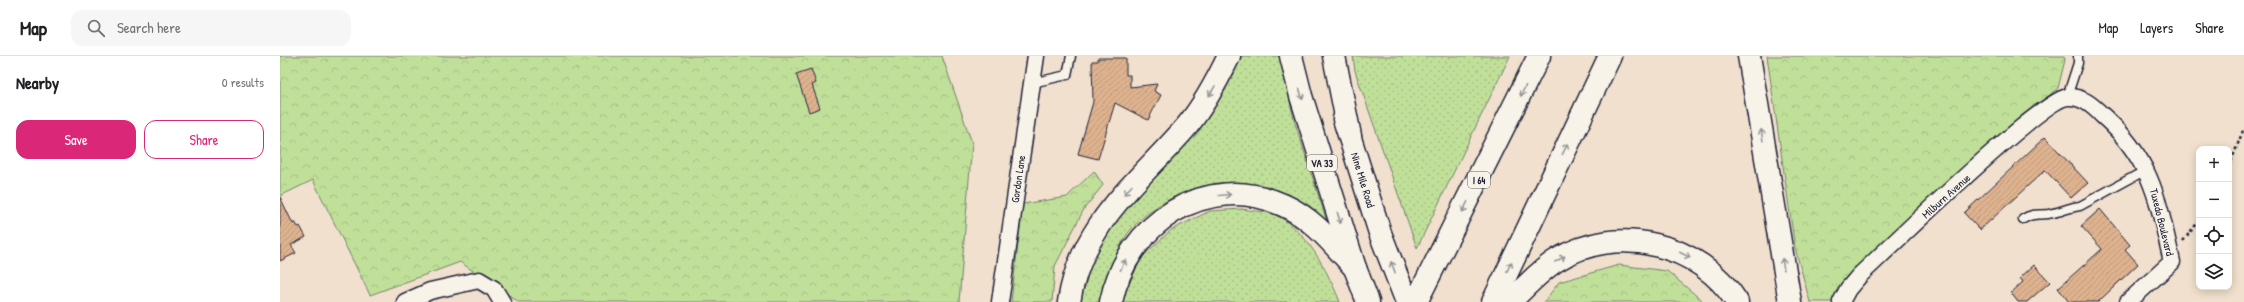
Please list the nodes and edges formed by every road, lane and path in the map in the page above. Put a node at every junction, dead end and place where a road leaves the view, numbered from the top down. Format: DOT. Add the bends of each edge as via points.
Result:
graph roads {
  1 [pos="1036,56"];
  2 [pos="1071,56"];
  3 [pos="1229,56"];
  4 [pos="1291,56"];
  5 [pos="1326,56"];
  6 [pos="1334,56"];
  7 [pos="1540,56"];
  8 [pos="1610,56"];
  9 [pos="1749,56"];
  10 [pos="2078,56"];
  11 [pos="1032,83"];
  12 [pos="2064,98"];
  13 [pos="2244,128"];
  14 [pos="1350,136"];
  15 [pos="2232,159"];
  16 [pos="2146,170"];
  17 [pos="2023,219"];
  18 [pos="2196,225"];
  19 [pos="2171,256"];
  20 [pos="1355,268"];
  21 [pos="405,302"];
  22 [pos="502,302"];
  23 [pos="1000,302"];
  24 [pos="1069,302"];
  25 [pos="1111,302"];
  26 [pos="1368,302"];
  27 [pos="1407,302"];
  28 [pos="1416,302"];
  29 [pos="1493,302"];
  30 [pos="1509,302"];
  31 [pos="1737,302"];
  32 [pos="1790,302"];
  33 [pos="1841,302"];
  34 [pos="2128,302"];
  1 -- 11 [label="street, Gordon Lane"];
  2 -- 11 [label="lane" via="1067,75"];
  3 -- 24 [label="main road, one-way" via="1209,96 1187,126 1109,211 1089,239 1075,272"];
  4 -- 20 [label="main road, VA 33, one-way"];
  5 -- 14 [label="main road, Nine Mile Road"];
  6 -- 14 [label="main road"];
  7 -- 28 [label="main road, I 64, one-way"];
  29 -- 8 [label="main road, one-way"];
  32 -- 9 [label="main road, one-way"];
  10 -- 12 [label="lane" via="2078,63"];
  11 -- 23 [label="street, Gordon Lane"];
  12 -- 16 [label="street, Tuxedo Boulevard" via="2082,99 2108,121 2130,144"];
  12 -- 33 [label="street, Milburn Avenue" via="2019,129 1865,270 1848,289"];
  13 -- 15 [label="path"];
  27 -- 14 [label="main road, Nine Mile Road, one-way" via="1380,233"];
  16 -- 17 [label="lane" via="2080,206 2069,207 2052,214 2032,213"];
  16 -- 19 [label="street, Tuxedo Boulevard" via="2156,192"];
  18 -- 19 [label="path"];
  19 -- 34 [label="street, Tuxedo Boulevard" via="2172,262"];
  25 -- 20 [label="main road, one-way" via="1119,273 1127,256 1142,236 1182,206 1230,194 1252,196 1283,205 1321,231"];
  20 -- 26 [label="main road, VA 33"];
  21 -- 22 [label="street" via="430,291 479,280 494,289"];
  30 -- 31 [label="main road, one-way" via="1540,273 1571,254 1595,245 1633,242 1667,248 1692,258 1720,280"];
}
